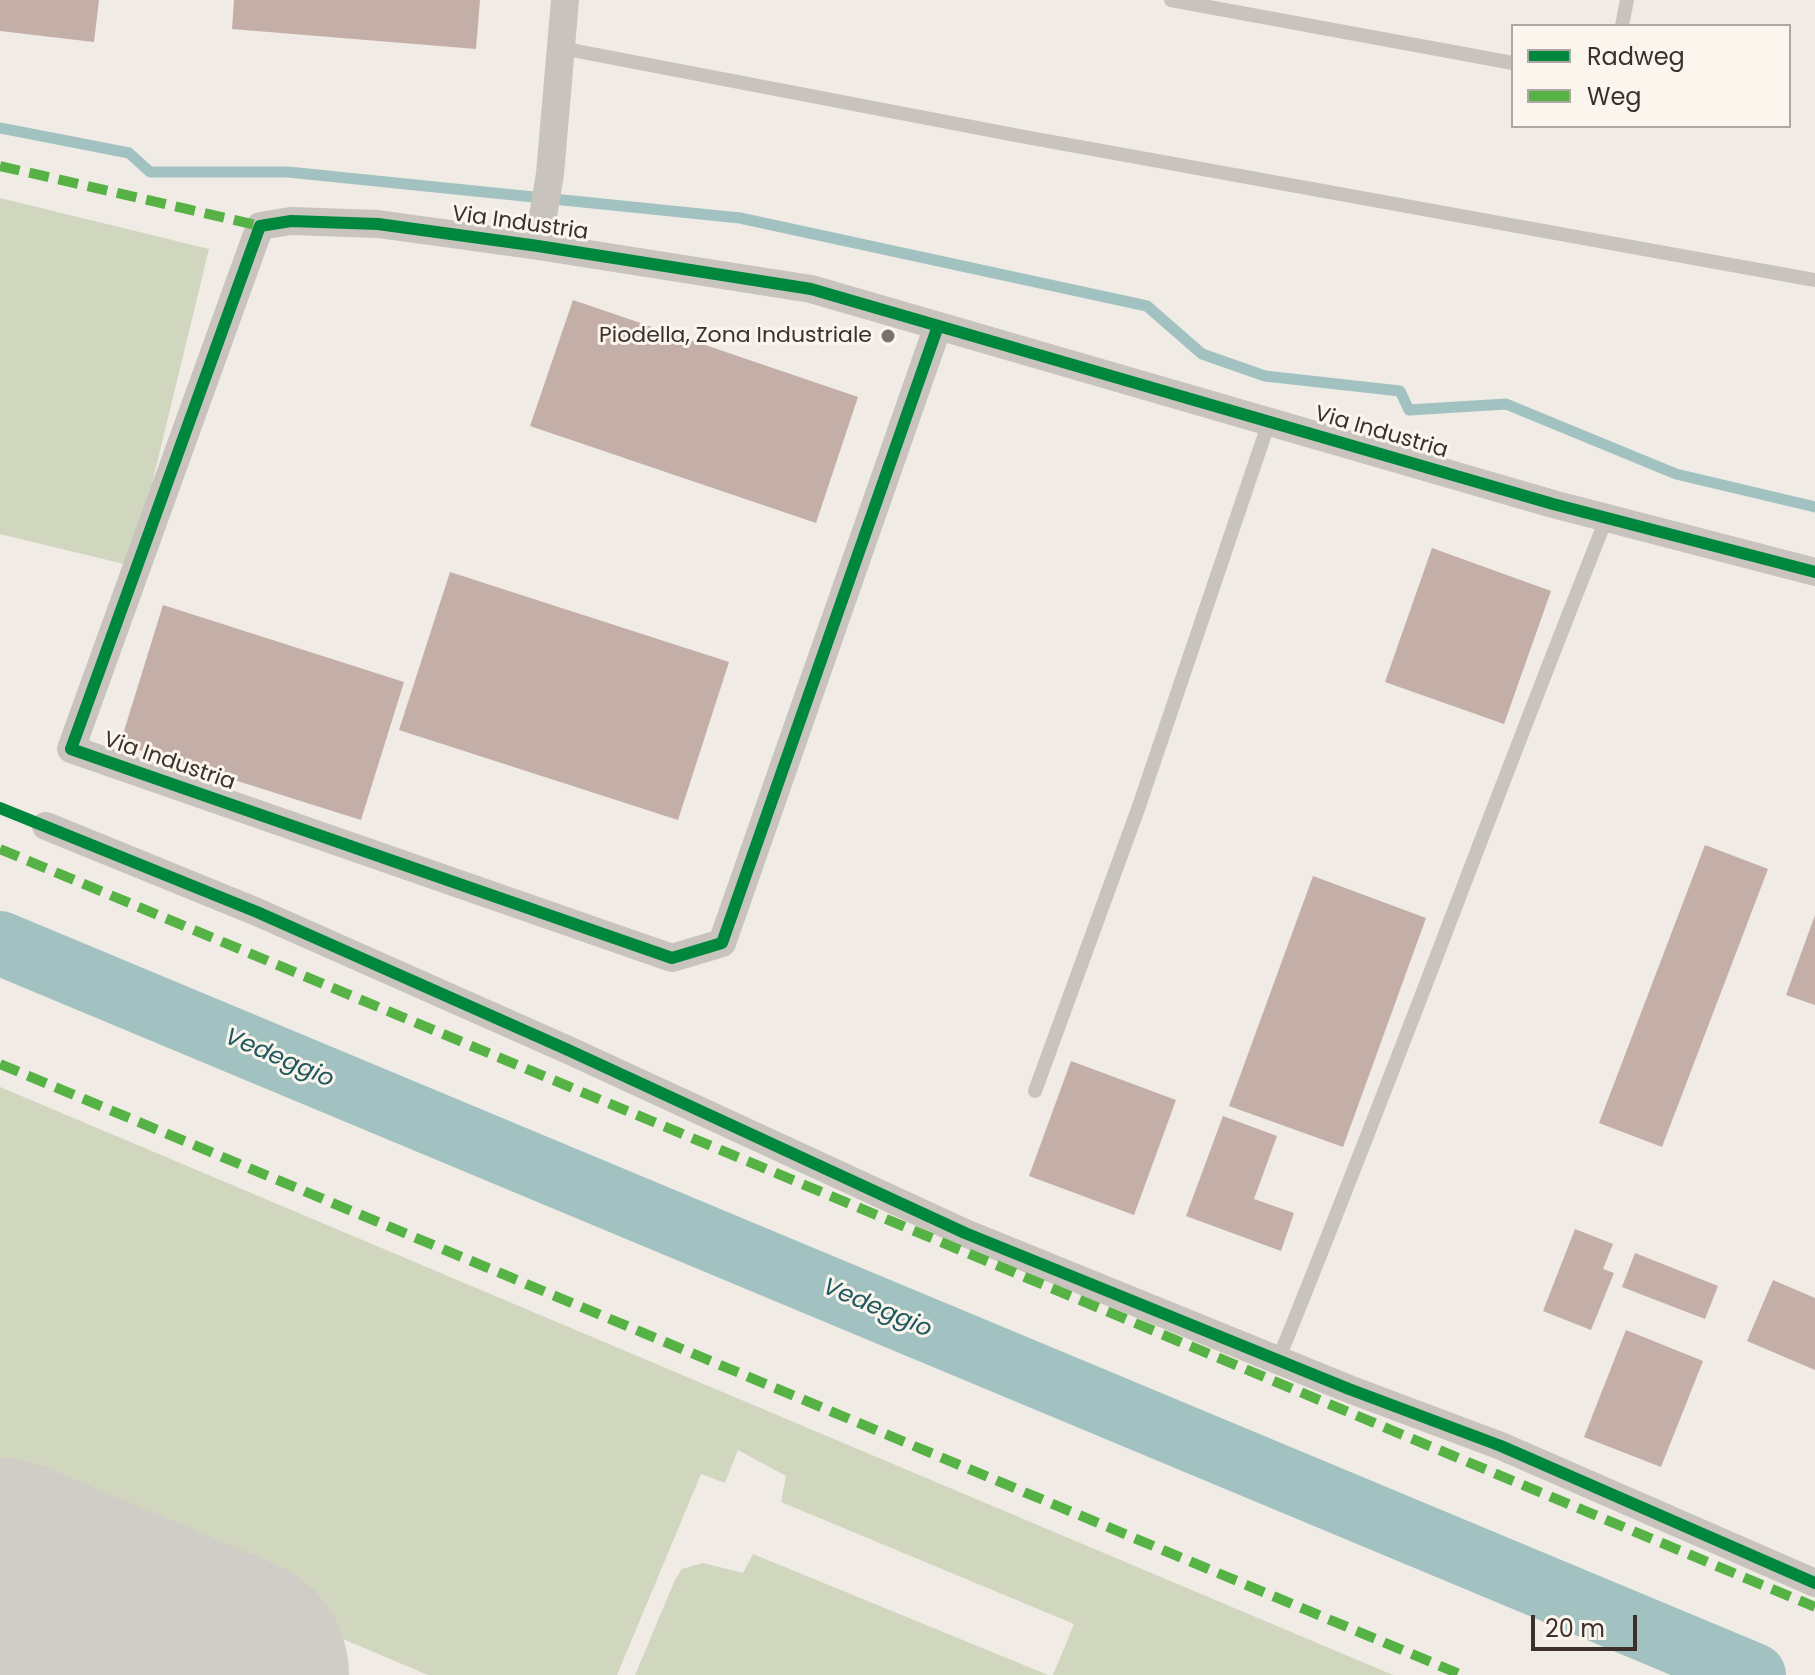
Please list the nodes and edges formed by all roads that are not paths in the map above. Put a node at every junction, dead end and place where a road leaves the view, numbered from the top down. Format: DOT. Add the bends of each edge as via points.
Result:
graph roads {
  1 [pos="565,0"];
  2 [pos="1171,0"];
  3 [pos="1627,0"];
  4 [pos="1622,24"];
  5 [pos="561,48"];
  6 [pos="1511,63"];
  7 [pos="538,246"];
  8 [pos="1815,280"];
  9 [pos="938,326"];
  10 [pos="1269,422"];
  11 [pos="1607,517"];
  12 [pos="1815,572"];
  13 [pos="46,826"];
  14 [pos="1035,1091"];
  15 [pos="1278,1360"];
  16 [pos="1815,1583"];
  1 -- 5 [label="street"];
  2 -- 6 [label="lane"];
  3 -- 4 [label="lane"];
  5 -- 7 [label="street"];
  5 -- 8 [label="lane"];
  7 -- 9 [label="street, Via Industria" via="811,289"];
  7 -- 9 [label="street, Via Industria" via="378,224 291,221 260,226 71,749 672,958 722,943"];
  9 -- 10 [label="street, Via Industria"];
  10 -- 11 [label="street, Via Industria"];
  10 -- 14 [label="lane" via="1138,809"];
  11 -- 12 [label="street, Via Industria"];
  11 -- 15 [label="lane"];
  13 -- 15 [label="street" via="257,912 965,1233"];
  15 -- 16 [label="street" via="1501,1446"];
}
